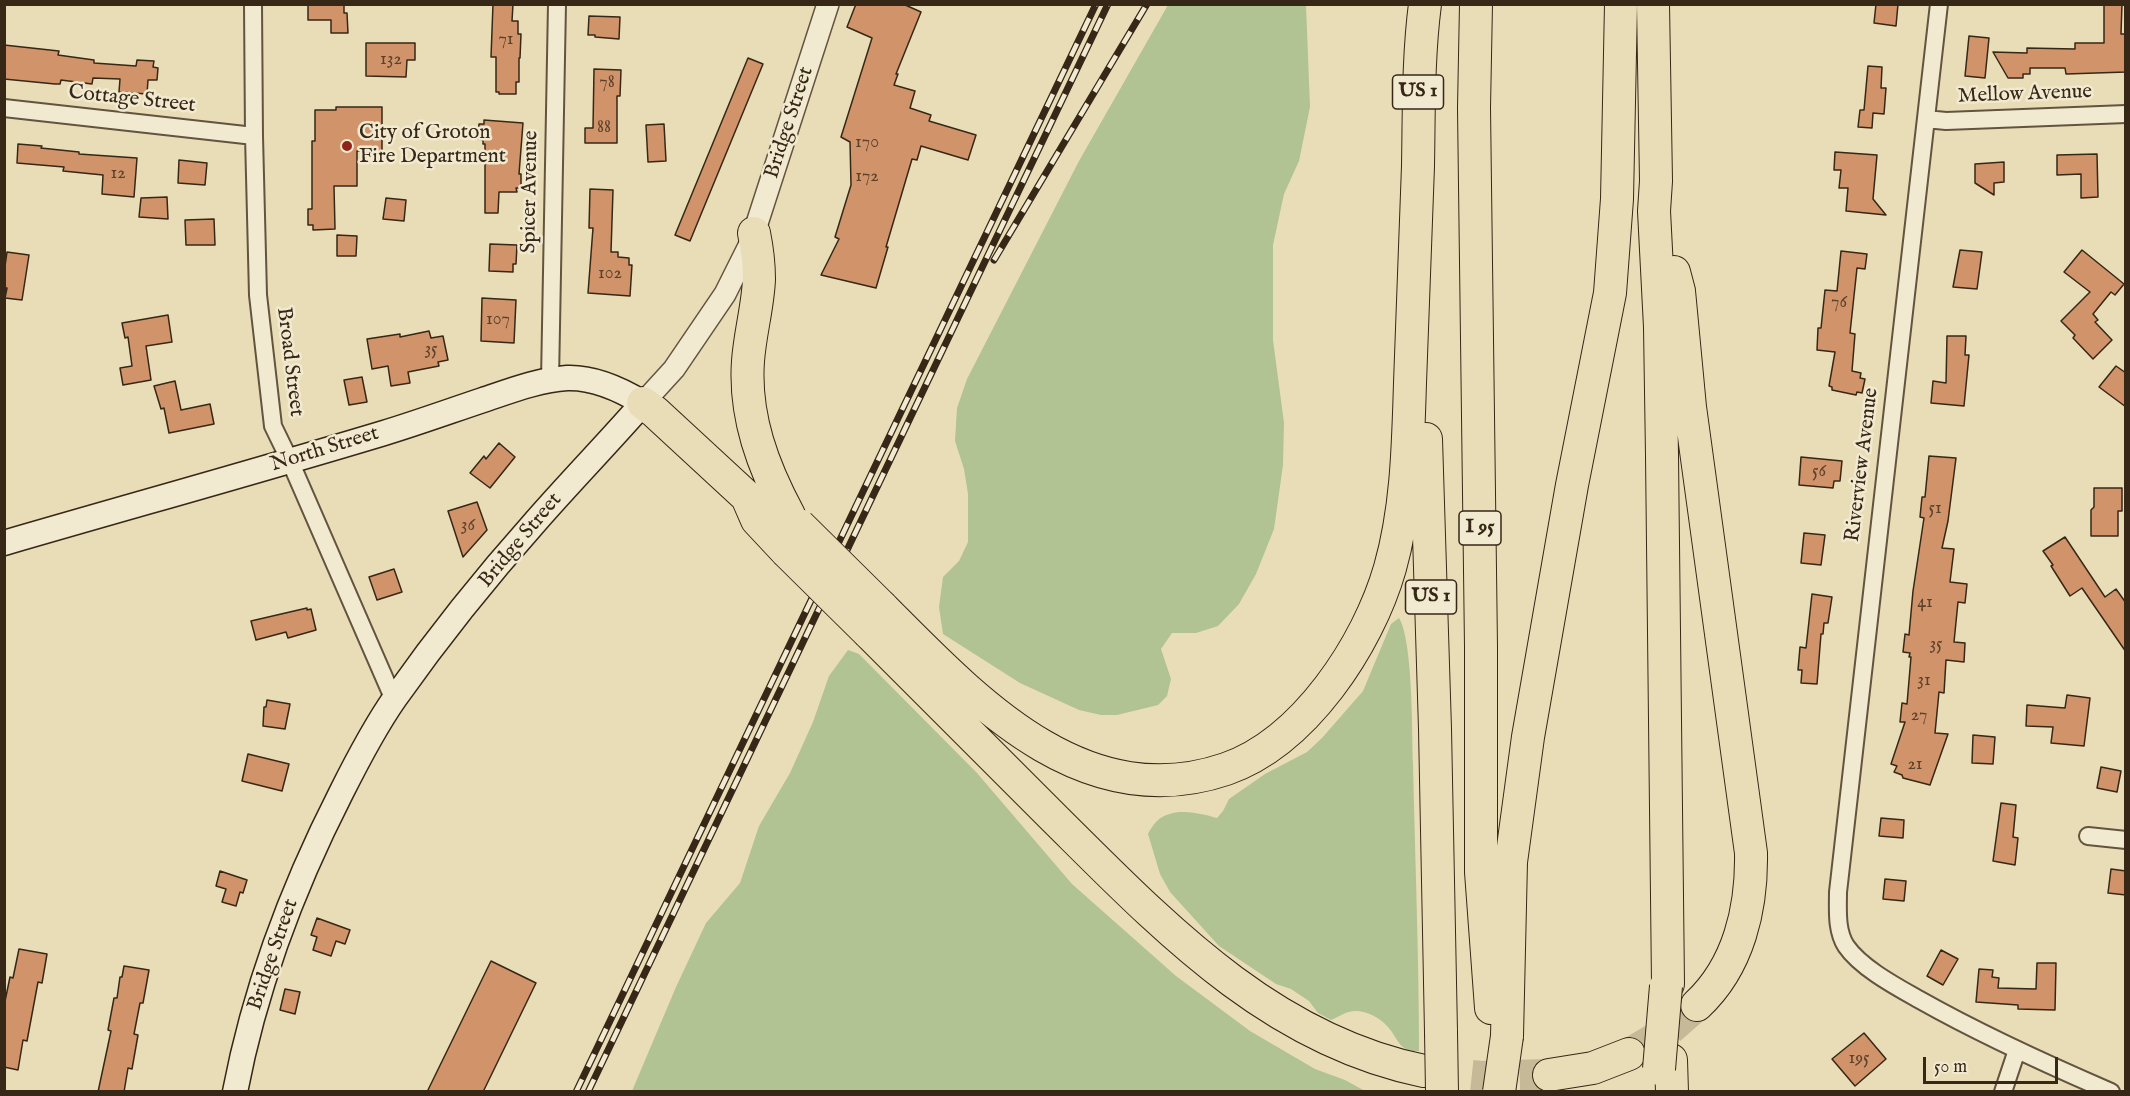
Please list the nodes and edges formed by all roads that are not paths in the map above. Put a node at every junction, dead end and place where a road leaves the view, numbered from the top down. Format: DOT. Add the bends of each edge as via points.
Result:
graph roads {
  1 [pos="253,4"];
  2 [pos="557,4"];
  3 [pos="828,4"];
  4 [pos="1939,4"];
  5 [pos="1654,10"];
  6 [pos="1621,11"];
  7 [pos="1476,12"];
  8 [pos="1424,13"];
  9 [pos="4,108"];
  10 [pos="2126,114"];
  11 [pos="1926,119"];
  12 [pos="254,136"];
  13 [pos="1418,162"];
  14 [pos="1654,211"];
  15 [pos="754,233"];
  16 [pos="550,380"];
  17 [pos="643,403"];
  18 [pos="291,461"];
  19 [pos="791,530"];
  20 [pos="4,543"];
  21 [pos="875,620"];
  22 [pos="394,700"];
  23 [pos="2088,836"];
  24 [pos="2126,840"];
  25 [pos="1697,1005"];
  26 [pos="1500,1036"];
  27 [pos="2017,1050"];
  28 [pos="1629,1054"];
  29 [pos="1550,1075"];
  30 [pos="1665,1078"];
  31 [pos="1433,1082"];
  32 [pos="235,1092"];
  33 [pos="1499,1092"];
  34 [pos="2002,1092"];
  35 [pos="2111,1092"];
  1 -- 12 [label="street, Broad Street"];
  2 -- 16 [label="street, Spicer Avenue"];
  3 -- 15 [label="street, Bridge Street"];
  4 -- 11 [label="street, Riverview Avenue"];
  5 -- 14 [label="highway"];
  6 -- 26 [label="highway" via="1617,199 1610,293 1528,737 1511,862"];
  7 -- 26 [label="highway, I 95" via="1481,872"];
  8 -- 13 [label="highway, US 1"];
  9 -- 12 [label="street, Cottage Street"];
  10 -- 11 [label="street, Mellow Avenue"];
  11 -- 27 [label="street, Riverview Avenue" via="1838,892 1840,932 1853,954 1886,982"];
  12 -- 18 [label="street, Broad Street" via="258,295 265,369 273,426"];
  13 -- 21 [label="highway" via="1408,448 1404,498 1391,566 1354,648 1320,699 1287,733 1250,759 1197,777 1144,779 1099,771 1054,753 1008,724"];
  13 -- 31 [label="highway, US 1, bridge" via="1441,1032"];
  14 -- 25 [label="highway" via="1679,291 1690,407 1751,853 1750,895 1742,932 1723,972"];
  14 -- 30 [label="highway, bridge" via="1662,456"];
  15 -- 17 [label="street, Bridge Street" via="725,294 674,369"];
  15 -- 19 [label="highway" via="759,280 748,359 748,402 763,460"];
  16 -- 17 [label="main road, North Street" via="592,381"];
  16 -- 18 [label="main road, North Street"];
  17 -- 19 [label="highway" via="747,497 757,520"];
  17 -- 22 [label="main road, Bridge Street" via="536,521"];
  18 -- 20 [label="main road, North Street"];
  18 -- 22 [label="street, Broad Street"];
  19 -- 21 [label="highway, bridge"];
  21 -- 31 [label="highway" via="1146,910 1205,961 1263,1003 1324,1038"];
  22 -- 32 [label="main road, Bridge Street" via="367,742 324,827 282,924 256,1002"];
  23 -- 24 [label="street"];
  26 -- 33 [label="highway, I 95, bridge"];
  27 -- 34 [label="street"];
  27 -- 35 [label="street"];
  28 -- 29 [label="highway" via="1593,1068"];
}
